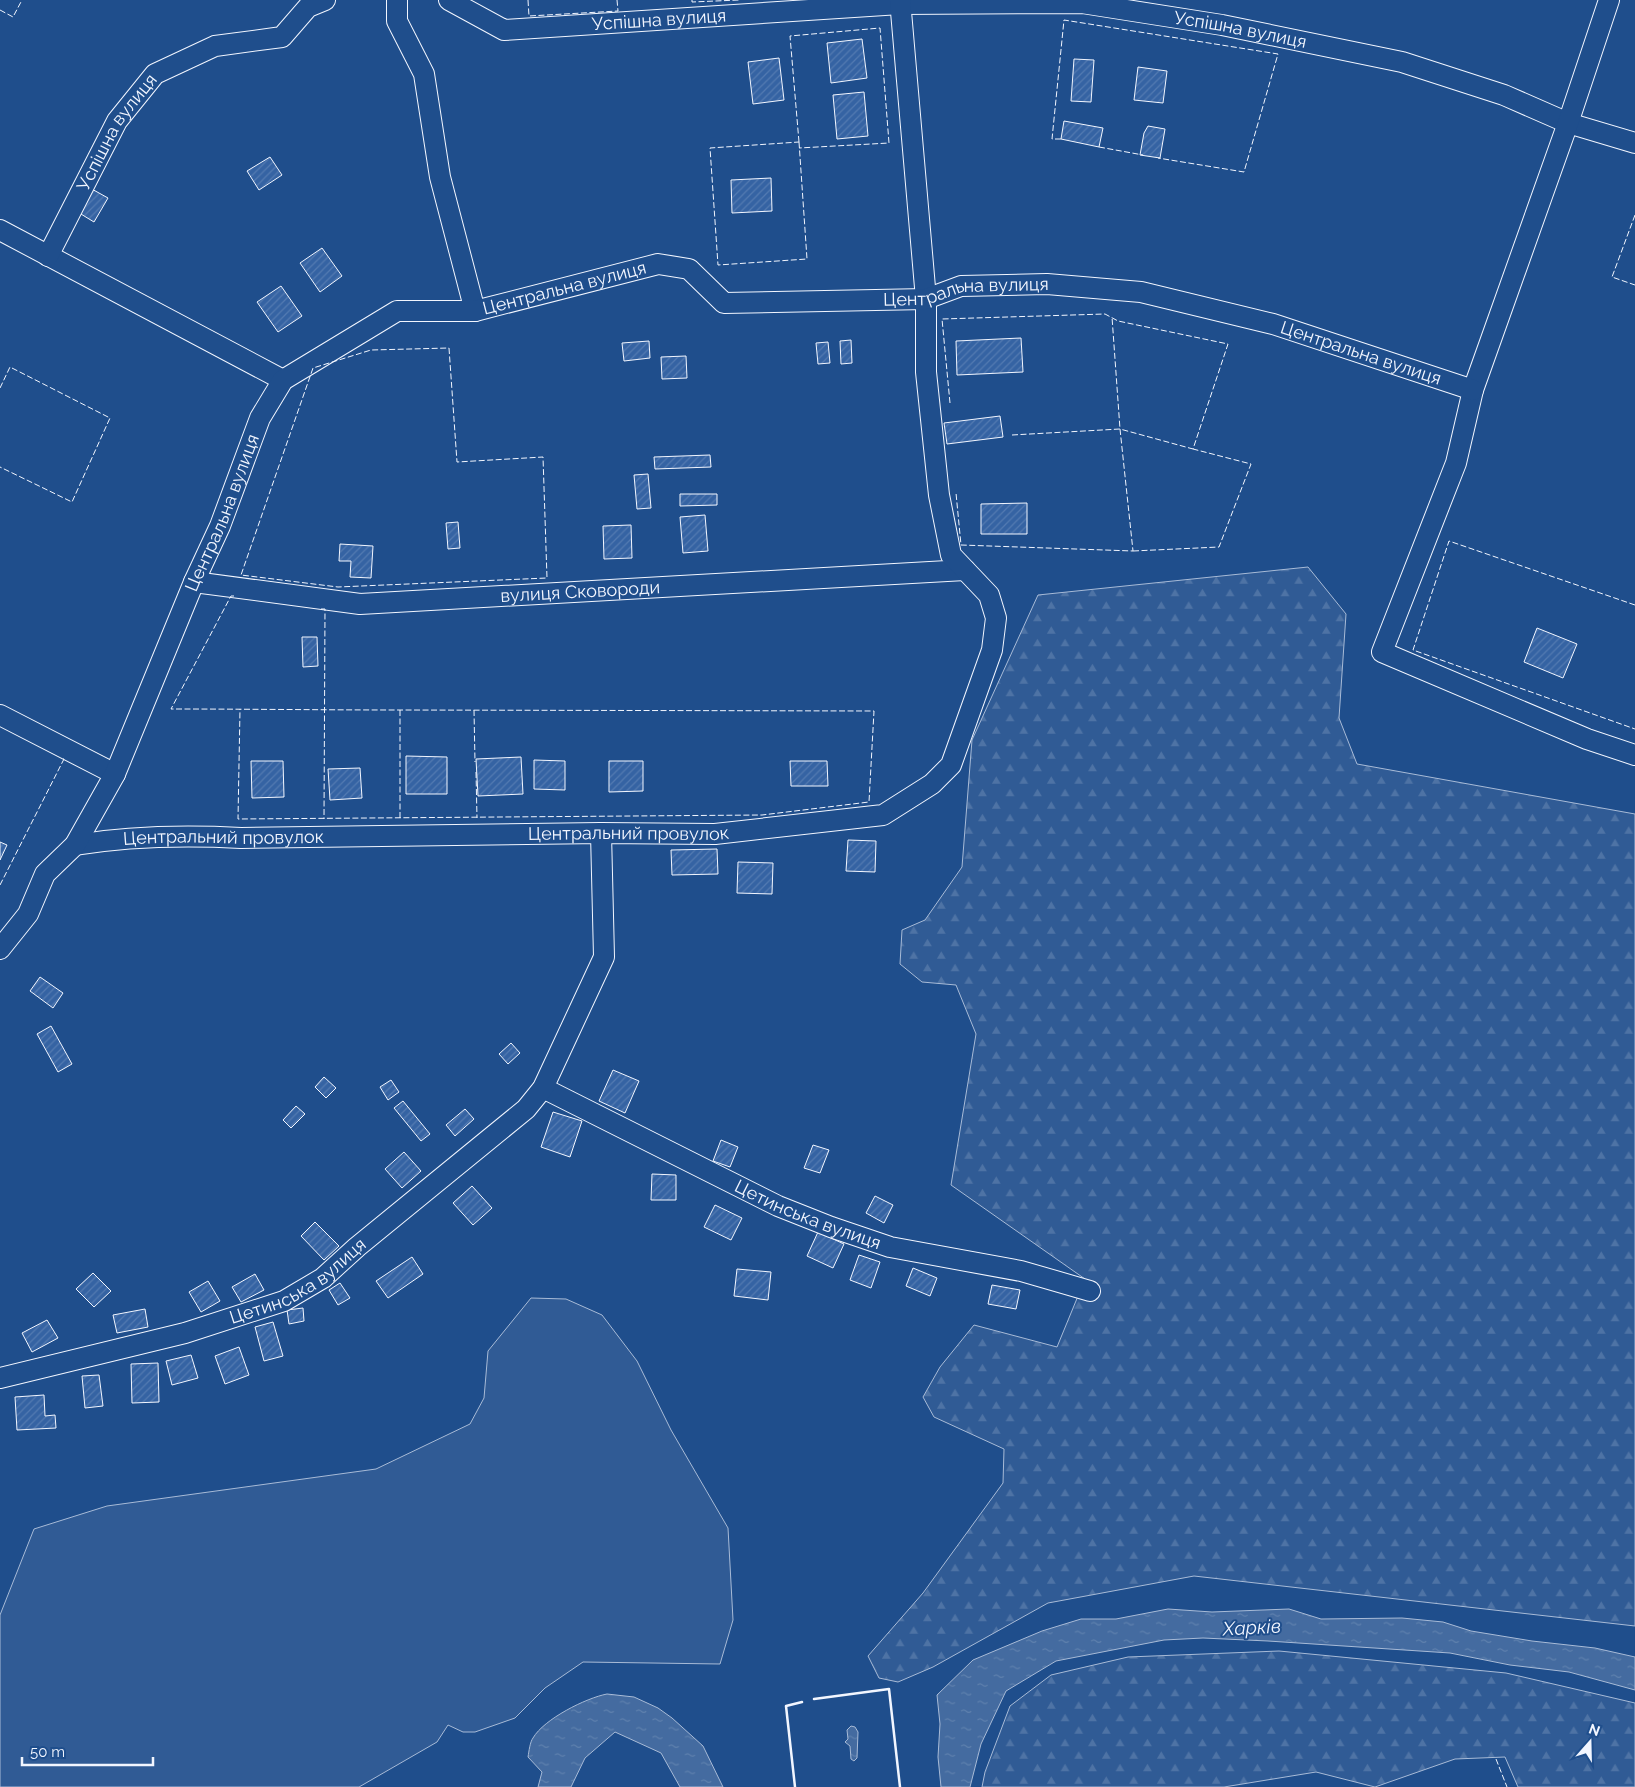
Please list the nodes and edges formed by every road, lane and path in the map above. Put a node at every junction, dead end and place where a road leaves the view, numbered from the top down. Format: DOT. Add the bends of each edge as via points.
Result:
graph roads {
  1 [pos="325,0"];
  2 [pos="397,0"];
  3 [pos="449,0"];
  4 [pos="1609,0"];
  5 [pos="900,2"];
  6 [pos="1568,123"];
  7 [pos="1635,143"];
  8 [pos="0,230"];
  9 [pos="48,256"];
  10 [pos="926,299"];
  11 [pos="475,310"];
  12 [pos="283,380"];
  13 [pos="1473,390"];
  14 [pos="965,570"];
  15 [pos="194,582"];
  16 [pos="0,716"];
  17 [pos="1635,755"];
  18 [pos="116,774"];
  19 [pos="601,833"];
  20 [pos="75,845"];
  21 [pos="0,949"];
  22 [pos="543,1088"];
  23 [pos="1090,1291"];
  24 [pos="0,1378"];
  1 -- 9 [label="street, Успішна вулиця" via="308,7 282,37 214,46 154,74 116,120"];
  2 -- 11 [label="street" via="397,21 424,74 440,177"];
  3 -- 5 [label="street, Успішна вулиця" via="504,30"];
  4 -- 6 [label="street"];
  5 -- 6 [label="street, Успішна вулиця" via="1082,3 1222,25 1402,62 1504,95"];
  5 -- 10 [label="street, Центральний провулок"];
  6 -- 7 [label="street, Успішна вулиця"];
  6 -- 13 [label="street"];
  8 -- 9 [label="street"];
  9 -- 12 [label="street"];
  10 -- 11 [label="street, Центральна вулиця" via="724,303 689,269 658,264"];
  10 -- 13 [label="street, Центральна вулиця" via="961,286 1047,284 1141,292 1273,324"];
  10 -- 14 [label="street, Центральний провулок" via="926,372 939,495 951,555"];
  11 -- 12 [label="street, Центральна вулиця" via="397,311"];
  12 -- 15 [label="street, Центральна вулиця" via="260,418 220,526"];
  13 -- 17 [label="street" via="1456,464 1382,652 1587,739"];
  14 -- 15 [label="street, вулиця Сковороди" via="360,604"];
  14 -- 19 [label="street, Центральний провулок" via="989,595 996,618 992,650 951,765 932,784 883,815 715,834"];
  15 -- 18 [label="street, Центральна вулиця"];
  16 -- 18 [label="street"];
  18 -- 20 [label="street, Центральна вулиця"];
  19 -- 20 [label="street, Центральний провулок" via="178,836"];
  19 -- 22 [label="street, Цетинська вулиця" via="604,957"];
  20 -- 21 [label="street, Центральна вулиця" via="45,874 28,914"];
  22 -- 23 [label="street, Цетинська вулиця" via="778,1206 831,1227 890,1247 1021,1271"];
  22 -- 24 [label="street, Цетинська вулиця" via="526,1109 323,1278 284,1301 186,1333"];
}
